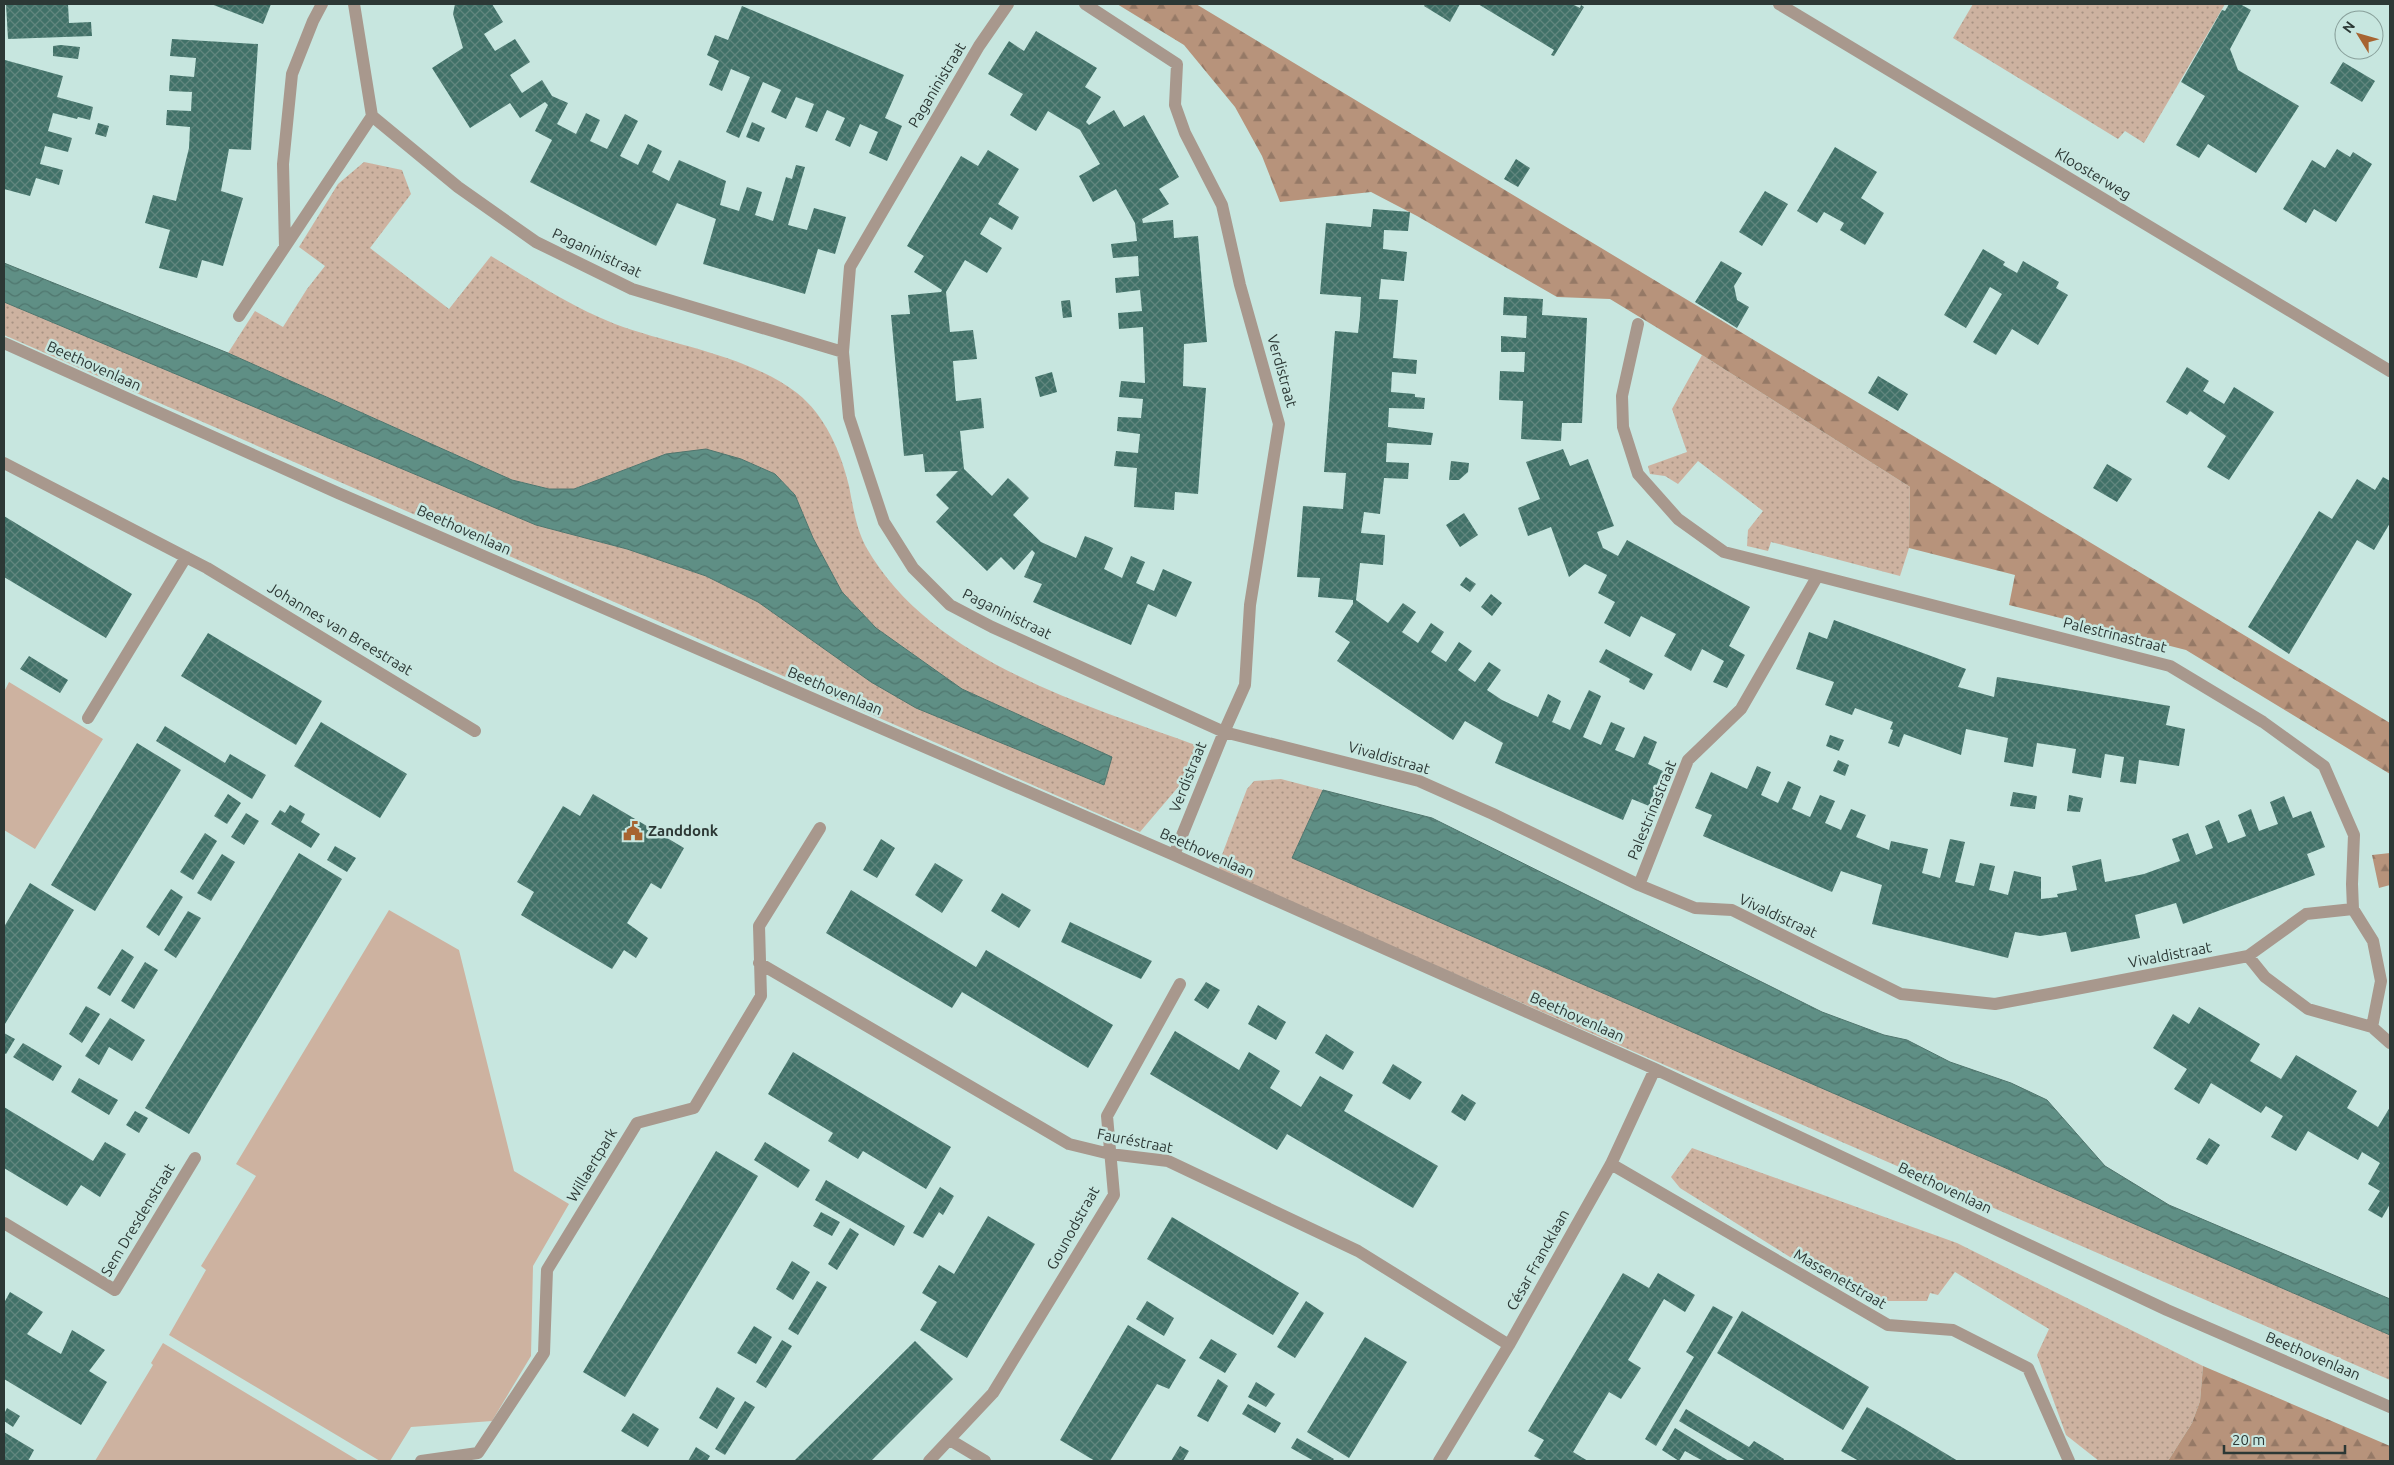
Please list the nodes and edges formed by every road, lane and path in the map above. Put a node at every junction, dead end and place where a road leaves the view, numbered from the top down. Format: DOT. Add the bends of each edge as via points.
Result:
graph roads {
  1 [pos="322,4"];
  2 [pos="354,4"];
  3 [pos="1008,4"];
  4 [pos="1085,4"];
  5 [pos="1779,4"];
  6 [pos="372,116"];
  7 [pos="285,247"];
  8 [pos="239,316"];
  9 [pos="1638,324"];
  10 [pos="4,343"];
  11 [pos="843,352"];
  12 [pos="2390,371"];
  13 [pos="4,463"];
  14 [pos="186,557"];
  15 [pos="1816,577"];
  16 [pos="88,718"];
  17 [pos="476,731"];
  18 [pos="1224,732"];
  19 [pos="820,828"];
  20 [pos="1174,856"];
  21 [pos="1639,885"];
  22 [pos="2353,909"];
  23 [pos="2248,956"];
  24 [pos="759,963"];
  25 [pos="1180,984"];
  26 [pos="2372,1027"];
  27 [pos="2390,1043"];
  28 [pos="1655,1069"];
  29 [pos="1110,1154"];
  30 [pos="195,1158"];
  31 [pos="1611,1164"];
  32 [pos="4,1223"];
  33 [pos="1509,1345"];
  34 [pos="2390,1407"];
  35 [pos="950,1440"];
  36 [pos="447,1460"];
  37 [pos="421,1461"];
  38 [pos="929,1461"];
  39 [pos="985,1461"];
  40 [pos="1439,1461"];
  41 [pos="2069,1461"];
  1 -- 7 [label="street" via="292,74 283,164"];
  2 -- 6 [label="street"];
  3 -- 11 [label="street, Paganinistraat" via="979,46 850,267"];
  4 -- 18 [label="street, Verdistraat" via="1177,64 1175,105 1185,133 1222,205 1240,285 1280,424 1250,605 1245,685"];
  5 -- 12 [label="street, Kloosterweg"];
  6 -- 7 [label="street"];
  6 -- 11 [label="street, Paganinistraat" via="458,187 536,242 632,288"];
  7 -- 8 [label="street"];
  9 -- 15 [label="street, Palestrinastraat" via="1622,396 1623,427 1638,474 1678,519 1724,552"];
  10 -- 20 [label="street, Beethovenlaan" via="348,497"];
  11 -- 18 [label="street, Paganinistraat" via="849,417 884,522 913,568 950,605"];
  13 -- 14 [label="street, Johannes van Breestraat"];
  14 -- 16 [label="street"];
  14 -- 17 [label="street, Johannes van Breestraat"];
  15 -- 21 [label="street, Palestrinastraat" via="1740,709 1688,760"];
  15 -- 22 [label="street, Palestrinastraat" via="2170,666 2263,722 2324,766 2354,835"];
  18 -- 20 [label="street, Verdistraat"];
  18 -- 21 [label="street, Vivaldistraat" via="1419,781"];
  19 -- 24 [label="street, Willaertpark" via="759,926"];
  20 -- 28 [label="street, Beethovenlaan"];
  21 -- 23 [label="street, Vivaldistraat" via="1695,908 1732,910 1901,994 1994,1004"];
  22 -- 23 [label="street, Vivaldistraat" via="2306,914"];
  22 -- 26 [label="street" via="2373,941 2381,981"];
  23 -- 26 [label="street" via="2265,977 2308,1009"];
  24 -- 29 [label="street, Fauréstraat" via="1069,1144"];
  24 -- 36 [label="street, Willaertpark" via="761,996 694,1108 637,1123 547,1270 544,1353 478,1453"];
  25 -- 29 [label="street, Gounodstraat" via="1107,1116"];
  26 -- 27 [label="street"];
  28 -- 31 [label="street, César Francklaan"];
  28 -- 34 [label="street, Beethovenlaan" via="2167,1310"];
  29 -- 33 [label="street, Fauréstraat" via="1168,1161 1358,1251"];
  29 -- 35 [label="street, Gounodstraat" via="1114,1195 993,1393"];
  30 -- 32 [label="street, Sem Dresdenstraat" via="115,1290"];
  31 -- 33 [label="street, César Francklaan"];
  31 -- 41 [label="street, Massenetstraat" via="1888,1325 1953,1330 2028,1368"];
  33 -- 40 [label="street, César Francklaan"];
  35 -- 38 [label="street, Gounodstraat"];
  35 -- 39 [label="street"];
  36 -- 37 [label="street, Willaertpark"];
}
